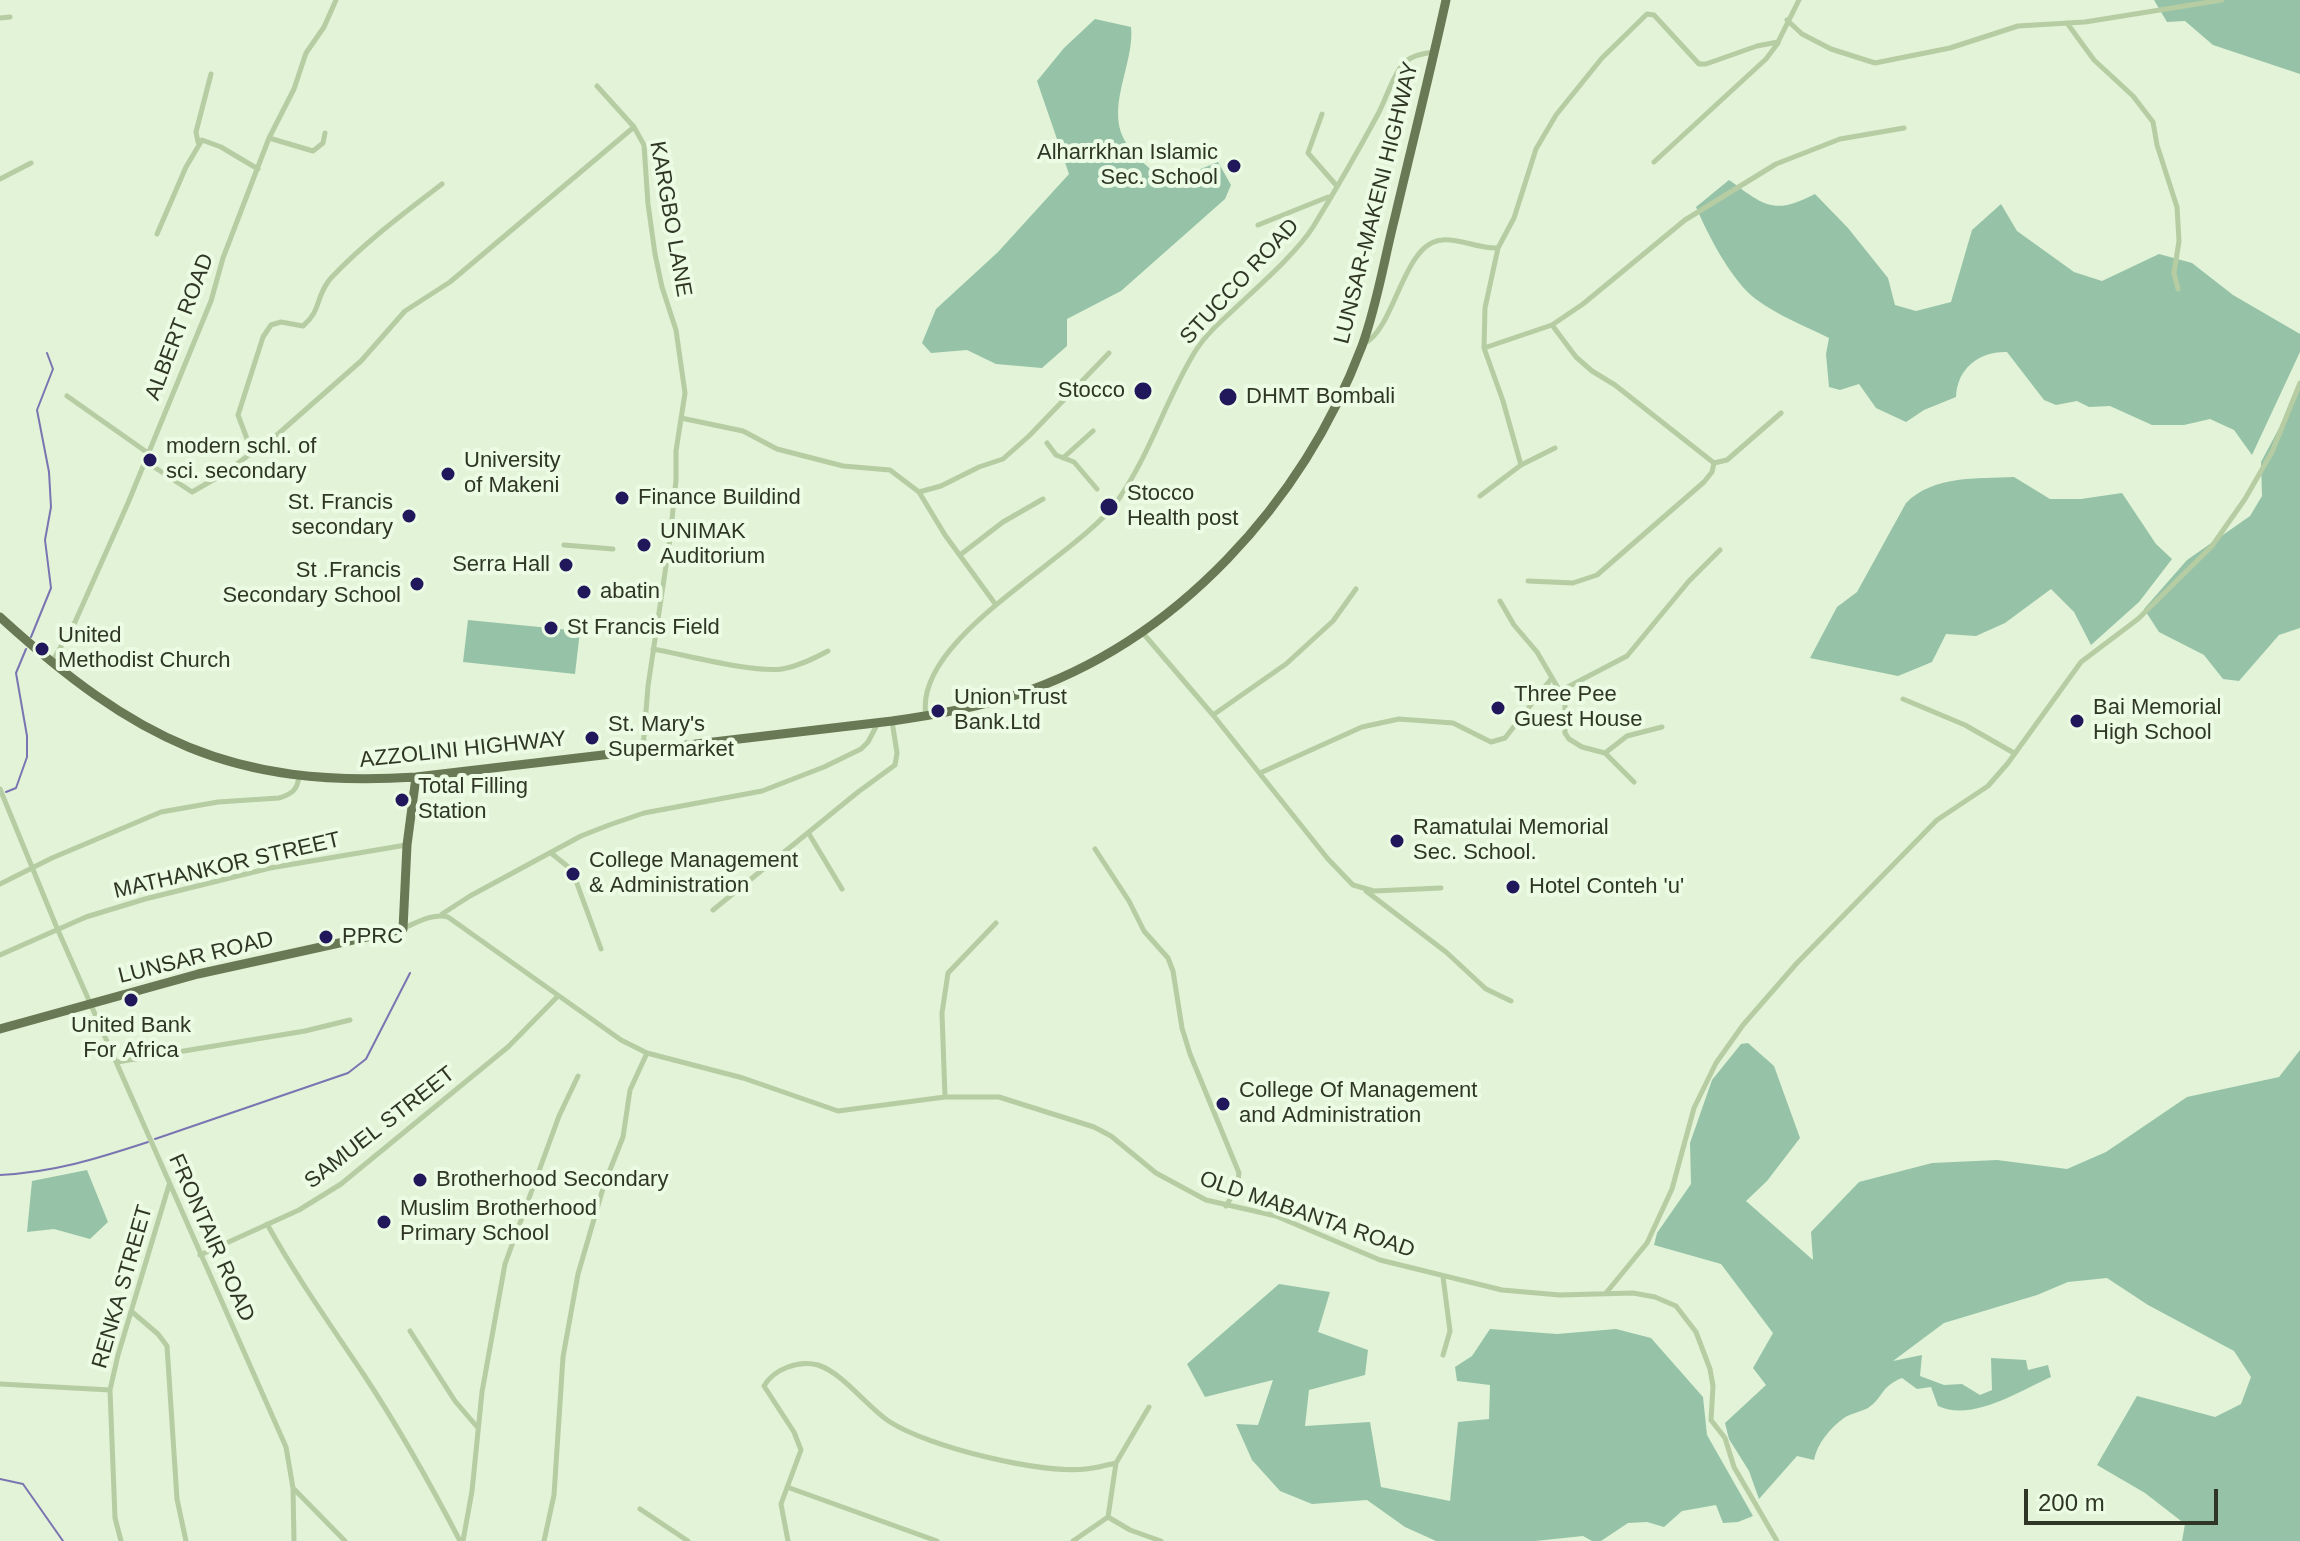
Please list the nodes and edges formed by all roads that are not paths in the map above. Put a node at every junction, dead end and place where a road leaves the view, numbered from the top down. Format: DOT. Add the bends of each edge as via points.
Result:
graph roads {
  1 [pos="1446,0"];
  2 [pos="1799,0"];
  3 [pos="2222,0"];
  4 [pos="336,2"];
  5 [pos="10,17"];
  6 [pos="0,18"];
  7 [pos="1787,20"];
  8 [pos="2066,22"];
  9 [pos="1778,42"];
  10 [pos="1433,52"];
  11 [pos="211,74"];
  12 [pos="597,86"];
  13 [pos="1322,114"];
  14 [pos="634,127"];
  15 [pos="1904,128"];
  16 [pos="325,133"];
  17 [pos="269,138"];
  18 [pos="198,142"];
  19 [pos="1654,162"];
  20 [pos="31,163"];
  21 [pos="258,169"];
  22 [pos="0,179"];
  23 [pos="442,184"];
  24 [pos="1336,185"];
  25 [pos="1329,197"];
  26 [pos="1258,225"];
  27 [pos="157,234"];
  28 [pos="1498,248"];
  29 [pos="2178,289"];
  30 [pos="1552,325"];
  31 [pos="1362,344"];
  32 [pos="1484,348"];
  33 [pos="1109,353"];
  34 [pos="2300,383"];
  35 [pos="67,396"];
  36 [pos="1781,413"];
  37 [pos="681,418"];
  38 [pos="1093,431"];
  39 [pos="1047,443"];
  40 [pos="1555,448"];
  41 [pos="252,452"];
  42 [pos="148,453"];
  43 [pos="1062,458"];
  44 [pos="145,461"];
  45 [pos="1714,463"];
  46 [pos="1521,465"];
  47 [pos="1097,489"];
  48 [pos="919,492"];
  49 [pos="1480,496"];
  50 [pos="1043,499"];
  51 [pos="564,545"];
  52 [pos="613,549"];
  53 [pos="1720,550"];
  54 [pos="960,555"];
  55 [pos="1528,581"];
  56 [pos="1356,589"];
  57 [pos="1500,601"];
  58 [pos="996,605"];
  59 [pos="0,617"];
  60 [pos="1142,632"];
  61 [pos="653,649"];
  62 [pos="828,651"];
  63 [pos="52,663"];
  64 [pos="1551,679"];
  65 [pos="1560,691"];
  66 [pos="1903,699"];
  67 [pos="1213,715"];
  68 [pos="926,717"];
  69 [pos="892,721"];
  70 [pos="878,723"];
  71 [pos="1662,727"];
  72 [pos="643,749"];
  73 [pos="1605,753"];
  74 [pos="2014,753"];
  75 [pos="1260,773"];
  76 [pos="300,774"];
  77 [pos="416,777"];
  78 [pos="1634,782"];
  79 [pos="0,789"];
  80 [pos="809,834"];
  81 [pos="407,845"];
  82 [pos="1095,849"];
  83 [pos="551,852"];
  84 [pos="33,868"];
  85 [pos="0,884"];
  86 [pos="1441,888"];
  87 [pos="842,889"];
  88 [pos="1366,891"];
  89 [pos="713,910"];
  90 [pos="441,915"];
  91 [pos="996,923"];
  92 [pos="57,928"];
  93 [pos="403,929"];
  94 [pos="601,949"];
  95 [pos="0,955"];
  96 [pos="558,996"];
  97 [pos="1511,1001"];
  98 [pos="91,1003"];
  99 [pos="350,1020"];
  100 [pos="0,1029"];
  101 [pos="647,1053"];
  102 [pos="117,1062"];
  103 [pos="578,1076"];
  104 [pos="945,1097"];
  105 [pos="170,1185"];
  106 [pos="1226,1206"];
  107 [pos="267,1224"];
  108 [pos="200,1255"];
  109 [pos="1443,1277"];
  110 [pos="1605,1294"];
  111 [pos="131,1311"];
  112 [pos="410,1331"];
  113 [pos="1443,1355"];
  114 [pos="0,1384"];
  115 [pos="110,1390"];
  116 [pos="1149,1407"];
  117 [pos="478,1428"];
  118 [pos="1116,1463"];
  119 [pos="787,1487"];
  120 [pos="293,1488"];
  121 [pos="640,1509"];
  122 [pos="1108,1517"];
  123 [pos="121,1541"];
  124 [pos="186,1541"];
  125 [pos="294,1541"];
  126 [pos="345,1541"];
  127 [pos="462,1541"];
  128 [pos="544,1541"];
  129 [pos="688,1541"];
  130 [pos="788,1541"];
  131 [pos="937,1541"];
  132 [pos="1073,1541"];
  133 [pos="1161,1541"];
  134 [pos="1777,1541"];
  1 -- 10 [label="main road, LUNSAR-MAKENI HIGHWAY"];
  2 -- 7 [label="street"];
  3 -- 8 [label="street"];
  4 -- 17 [label="street, ALBERT ROAD" via="306,53"];
  5 -- 6 [label="street"];
  7 -- 8 [label="street" via="1831,49 1875,63 1950,48 2018,26"];
  7 -- 9 [label="street"];
  8 -- 29 [label="street" via="2153,122 2177,207"];
  9 -- 19 [label="street"];
  9 -- 28 [label="street" via="1699,64 1654,15 1647,14 1602,58 1551,123"];
  10 -- 24 [label="street, STUCCO ROAD" via="1405,62"];
  10 -- 31 [label="main road, LUNSAR-MAKENI HIGHWAY"];
  11 -- 18 [label="street"];
  12 -- 14 [label="street, KARGBO LANE"];
  13 -- 24 [label="street" via="1308,153"];
  14 -- 37 [label="street, KARGBO LANE" via="645,153 655,254 676,330 685,393"];
  14 -- 41 [label="street" via="450,282 405,311 361,361"];
  15 -- 30 [label="street" via="1840,139 1750,178 1685,220"];
  16 -- 17 [label="street" via="313,151"];
  17 -- 21 [label="street, ALBERT ROAD"];
  18 -- 21 [label="street" via="206,140"];
  18 -- 27 [label="street"];
  20 -- 22 [label="street"];
  21 -- 42 [label="street, ALBERT ROAD"];
  23 -- 41 [label="street" via="331,279 319,296 316,313 303,326 271,325 238,415"];
  24 -- 25 [label="street, STUCCO ROAD"];
  25 -- 26 [label="street"];
  25 -- 58 [label="street, STUCCO ROAD" via="1297,248 1198,346 1142,463 1116,504"];
  28 -- 31 [label="street" via="1451,240 1430,244 1415,260 1378,333"];
  28 -- 32 [label="street" via="1485,308"];
  30 -- 32 [label="street"];
  30 -- 45 [label="street" via="1592,371"];
  31 -- 60 [label="main road, LUNSAR-MAKENI HIGHWAY" via="1317,443 1275,505 1220,566"];
  32 -- 46 [label="street"];
  33 -- 48 [label="street" via="1003,459"];
  34 -- 74 [label="street" via="2272,452 2212,546 2138,619 2081,662"];
  35 -- 42 [label="street"];
  36 -- 45 [label="street" via="1727,460"];
  37 -- 48 [label="street" via="743,431 777,449 843,466 890,470"];
  37 -- 61 [label="street"];
  38 -- 43 [label="street"];
  39 -- 43 [label="street"];
  40 -- 46 [label="street"];
  41 -- 44 [label="street" via="192,492"];
  42 -- 44 [label="street, ALBERT ROAD"];
  43 -- 47 [label="street" via="1074,462"];
  44 -- 63 [label="street, ALBERT ROAD"];
  45 -- 55 [label="street" via="1704,482 1597,575 1573,583"];
  46 -- 49 [label="street"];
  48 -- 54 [label="street"];
  50 -- 54 [label="street"];
  51 -- 52 [label="street"];
  53 -- 65 [label="street" via="1627,656"];
  54 -- 58 [label="street"];
  56 -- 67 [label="street" via="1333,621 1286,664"];
  57 -- 64 [label="street"];
  58 -- 68 [label="street, STUCCO ROAD" via="940,663 925,700"];
  59 -- 63 [label="main road, AZZOLINI HIGHWAY"];
  60 -- 67 [label="street"];
  60 -- 68 [label="main road, LUNSAR-MAKENI HIGHWAY" via="1049,683"];
  61 -- 62 [label="street" via="778,670"];
  61 -- 72 [label="street"];
  63 -- 76 [label="main road, AZZOLINI HIGHWAY" via="117,711 176,743 239,766"];
  64 -- 65 [label="street"];
  64 -- 75 [label="street" via="1498,743 1453,723 1399,719 1362,727"];
  65 -- 73 [label="street" via="1569,739"];
  66 -- 74 [label="street"];
  67 -- 75 [label="street"];
  68 -- 69 [label="main road, AZZOLINI HIGHWAY"];
  69 -- 70 [label="main road, AZZOLINI HIGHWAY"];
  69 -- 80 [label="street" via="895,765"];
  70 -- 72 [label="main road, AZZOLINI HIGHWAY"];
  70 -- 83 [label="street" via="861,749 791,781 644,813"];
  71 -- 73 [label="street" via="1627,736"];
  72 -- 77 [label="main road, AZZOLINI HIGHWAY"];
  73 -- 78 [label="street"];
  74 -- 110 [label="street" via="1983,790 1937,820 1743,1025 1694,1108 1672,1189 1653,1232"];
  75 -- 88 [label="street" via="1328,859"];
  76 -- 77 [label="main road, AZZOLINI HIGHWAY" via="368,780"];
  76 -- 84 [label="street" via="290,795 161,812"];
  77 -- 81 [label="main road"];
  79 -- 84 [label="street, FRONTAIR ROAD"];
  80 -- 87 [label="street"];
  80 -- 89 [label="street"];
  81 -- 92 [label="street, MATHANKOR STREET" via="205,884"];
  81 -- 93 [label="main road"];
  82 -- 106 [label="street" via="1173,971 1186,1041 1239,1173"];
  83 -- 90 [label="street"];
  83 -- 94 [label="street" via="572,870"];
  84 -- 85 [label="street"];
  84 -- 92 [label="street, FRONTAIR ROAD"];
  86 -- 88 [label="street"];
  88 -- 97 [label="street" via="1486,989"];
  90 -- 93 [label="street"];
  90 -- 96 [label="street, OLD MABANTA ROAD"];
  91 -- 104 [label="street" via="948,973 942,1013"];
  92 -- 95 [label="street"];
  92 -- 98 [label="street, FRONTAIR ROAD"];
  93 -- 98 [label="main road, LUNSAR ROAD"];
  96 -- 101 [label="street, OLD MABANTA ROAD"];
  96 -- 107 [label="street, SAMUEL STREET" via="508,1047 341,1184"];
  98 -- 100 [label="main road, LUNSAR ROAD"];
  98 -- 102 [label="street, FRONTAIR ROAD"];
  99 -- 102 [label="street"];
  101 -- 104 [label="street, OLD MABANTA ROAD" via="838,1111"];
  101 -- 128 [label="street" via="630,1090 623,1137 578,1274 563,1357 554,1495"];
  102 -- 105 [label="street, FRONTAIR ROAD"];
  103 -- 117 [label="street" via="505,1264"];
  104 -- 106 [label="street, OLD MABANTA ROAD" via="999,1097 1094,1127 1156,1173"];
  105 -- 108 [label="street, FRONTAIR ROAD"];
  105 -- 111 [label="street, RENKA STREET"];
  106 -- 109 [label="street, OLD MABANTA ROAD" via="1276,1216 1380,1260"];
  107 -- 108 [label="street, SAMUEL STREET"];
  107 -- 127 [label="street"];
  108 -- 120 [label="street, FRONTAIR ROAD" via="283,1439"];
  109 -- 110 [label="street, OLD MABANTA ROAD" via="1531,1294"];
  109 -- 113 [label="street" via="1450,1331"];
  110 -- 134 [label="street, OLD MABANTA ROAD" via="1644,1294 1668,1301 1696,1332 1713,1386 1711,1420"];
  111 -- 115 [label="street, RENKA STREET"];
  111 -- 124 [label="street" via="167,1346 177,1499"];
  112 -- 117 [label="street"];
  114 -- 115 [label="street"];
  115 -- 123 [label="street, RENKA STREET" via="115,1518"];
  116 -- 118 [label="street"];
  117 -- 127 [label="street"];
  118 -- 119 [label="street" via="1084,1469 1022,1464 938,1443 889,1421 834,1374 801,1363 764,1386 801,1446"];
  118 -- 122 [label="street"];
  119 -- 130 [label="street" via="781,1504"];
  119 -- 131 [label="street"];
  120 -- 125 [label="street, FRONTAIR ROAD"];
  120 -- 126 [label="street"];
  121 -- 129 [label="street"];
  122 -- 132 [label="street"];
  122 -- 133 [label="street"];
}
